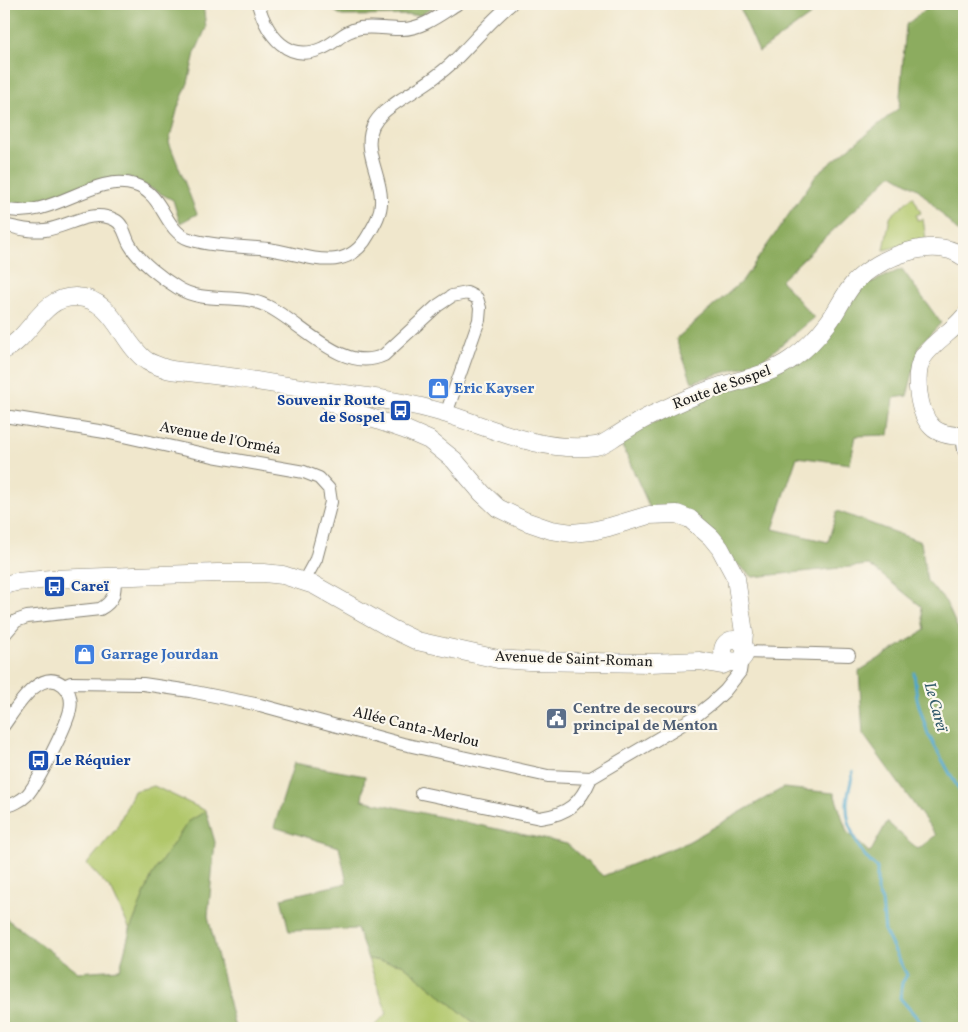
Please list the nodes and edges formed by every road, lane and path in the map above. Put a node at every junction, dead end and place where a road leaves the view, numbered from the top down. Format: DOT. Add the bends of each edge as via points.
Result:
graph roads {
  1 [pos="258,4"];
  2 [pos="457,4"];
  3 [pos="510,4"];
  4 [pos="4,209"];
  5 [pos="4,226"];
  6 [pos="964,257"];
  7 [pos="964,317"];
  8 [pos="4,350"];
  9 [pos="325,388"];
  10 [pos="447,411"];
  11 [pos="4,416"];
  12 [pos="963,441"];
  13 [pos="115,577"];
  14 [pos="304,581"];
  15 [pos="8,582"];
  16 [pos="4,635"];
  17 [pos="736,651"];
  18 [pos="849,655"];
  19 [pos="64,686"];
  20 [pos="4,725"];
  21 [pos="591,778"];
  22 [pos="421,793"];
  23 [pos="4,806"];
  1 -- 2 [label="street" via="270,32 283,46 303,54 325,48 346,31 417,26"];
  3 -- 4 [label="street" via="493,18 455,61 385,110 374,124 370,135 371,152 382,202 377,220 363,245 351,256 330,260 187,238 174,229 151,194 135,185 104,185 53,206 31,211"];
  5 -- 10 [label="street" via="43,231 87,217 116,220 139,257 179,289 197,296 238,298 265,304 322,344 340,354 360,359 376,359 384,355 437,306 452,296 467,293 477,298 479,320"];
  6 -- 10 [label="street, Route de Sospel" via="942,247 924,248 903,253 878,265 856,282 828,324 795,357 757,377 717,387 649,416 600,445 560,446 523,440"];
  7 -- 12 [label="street" via="935,343 922,360 918,376 918,392 931,426"];
  8 -- 9 [label="street, Route de Sospel" via="18,341 39,314 56,302 74,297 90,300 106,310 148,361 169,370"];
  9 -- 10 [label="street, Route de Sospel"];
  9 -- 17 [label="street" via="330,402 429,440 454,460 498,508 525,521 572,533 592,531 649,515 677,514 690,519 711,536 736,578 740,612"];
  11 -- 14 [label="street, Avenue de l'Orméa" via="105,432 304,472 319,478 329,489 331,502 316,559"];
  13 -- 14 [label="street, Avenue de Saint-Roman" via="264,573 283,574"];
  13 -- 15 [label="street, Avenue de Saint-Roman"];
  13 -- 16 [label="street" via="115,594 108,605 100,609 27,617 16,621"];
  14 -- 17 [label="street, Avenue de Saint-Roman" via="417,641 498,659 650,663 700,661"];
  17 -- 18 [label="street"];
  17 -- 21 [label="street" via="734,682 712,703 693,718"];
  19 -- 20 [label="street, Allée Canta-Merlou" via="58,682 36,684"];
  19 -- 21 [label="street, Allée Canta-Merlou" via="71,683 143,684 190,691 260,705 404,744 548,776"];
  19 -- 23 [label="street" via="70,694 71,708 67,721 35,785 18,802"];
  21 -- 22 [label="street" via="580,800 558,816 540,818"];
}
